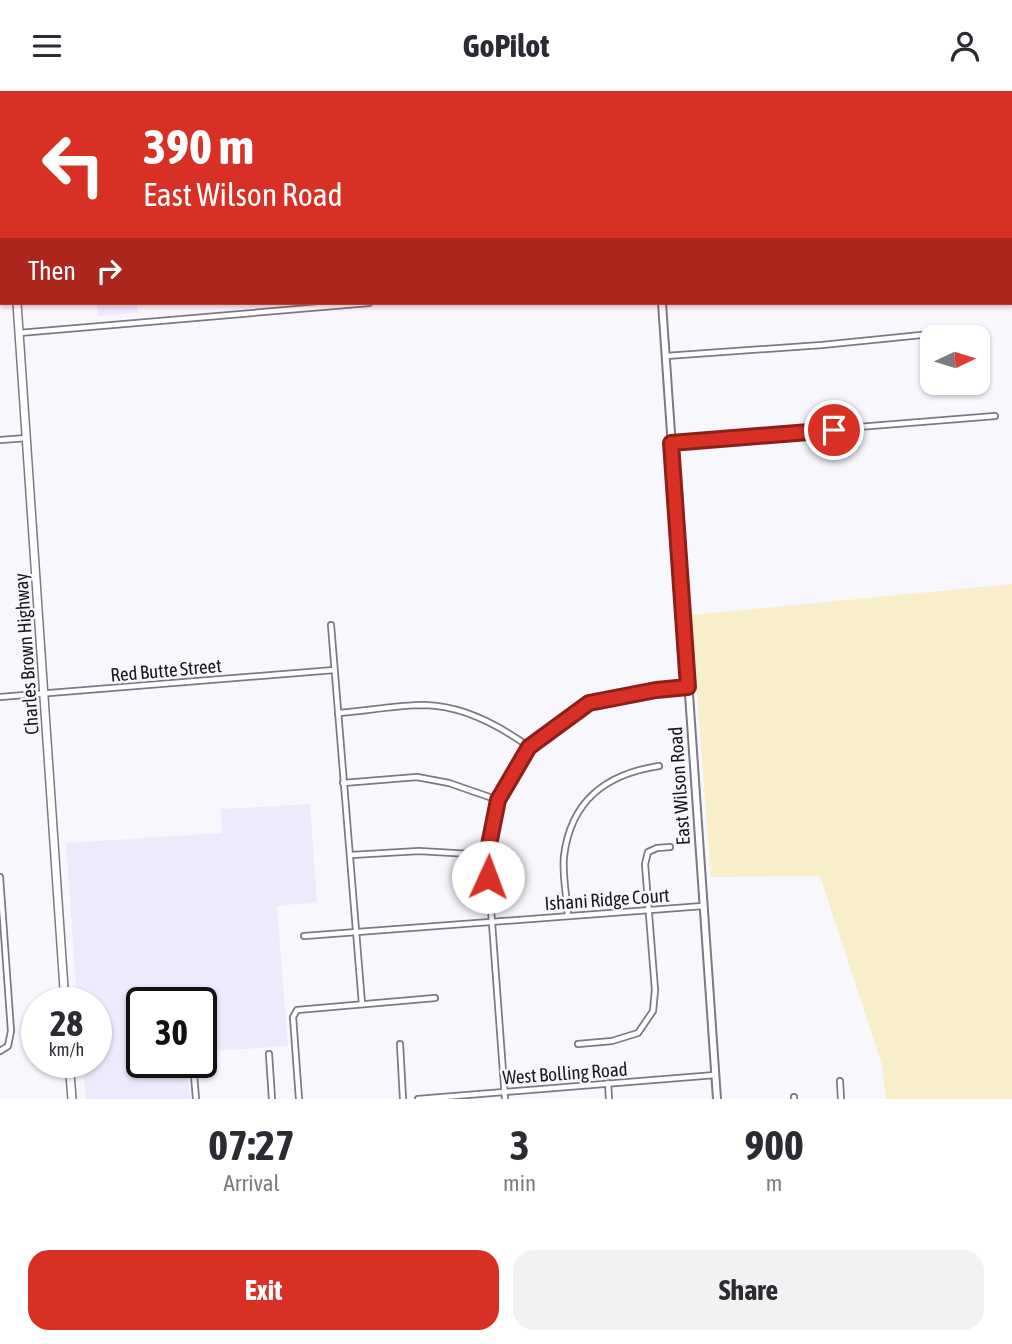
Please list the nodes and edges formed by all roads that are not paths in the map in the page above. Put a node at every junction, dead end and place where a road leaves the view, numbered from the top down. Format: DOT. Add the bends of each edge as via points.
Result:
graph roads {
  1 [pos="17,305"];
  2 [pos="346,305"];
  3 [pos="662,305"];
  4 [pos="19,333"];
  5 [pos="920,335"];
  6 [pos="666,356"];
  7 [pos="995,416"];
  8 [pos="27,438"];
  9 [pos="0,440"];
  10 [pos="671,443"];
  11 [pos="331,625"];
  12 [pos="334,670"];
  13 [pos="688,687"];
  14 [pos="44,693"];
  15 [pos="0,697"];
  16 [pos="338,713"];
  17 [pos="529,747"];
  18 [pos="659,766"];
  19 [pos="343,783"];
  20 [pos="498,800"];
  21 [pos="670,847"];
  22 [pos="351,855"];
  23 [pos="487,855"];
  24 [pos="0,877"];
  25 [pos="703,907"];
  26 [pos="648,911"];
  27 [pos="568,916"];
  28 [pos="491,922"];
  29 [pos="357,932"];
  30 [pos="304,936"];
  31 [pos="3,963"];
  32 [pos="64,987"];
  33 [pos="435,998"];
  34 [pos="362,1004"];
  35 [pos="400,1044"];
  36 [pos="578,1044"];
  37 [pos="0,1051"];
  38 [pos="268,1054"];
  39 [pos="715,1075"];
  40 [pos="70,1078"];
  41 [pos="194,1078"];
  42 [pos="840,1081"];
  43 [pos="608,1083"];
  44 [pos="504,1091"];
  45 [pos="72,1099"];
  46 [pos="196,1099"];
  47 [pos="272,1099"];
  48 [pos="299,1099"];
  49 [pos="403,1099"];
  50 [pos="418,1099"];
  51 [pos="505,1099"];
  52 [pos="609,1099"];
  53 [pos="716,1099"];
  54 [pos="841,1099"];
  1 -- 4 [label="main road, Charles Brown Highway"];
  2 -- 4 [label="street"];
  3 -- 6 [label="street, East Wilson Road"];
  4 -- 8 [label="main road, Charles Brown Highway"];
  5 -- 6 [label="street"];
  6 -- 10 [label="street, East Wilson Road"];
  7 -- 10 [label="street"];
  8 -- 9 [label="street"];
  8 -- 14 [label="main road, Charles Brown Highway"];
  10 -- 13 [label="street, East Wilson Road"];
  11 -- 12 [label="street"];
  12 -- 14 [label="street, Red Butte Street"];
  12 -- 16 [label="street"];
  13 -- 17 [label="street" via="589,703"];
  13 -- 25 [label="street, East Wilson Road"];
  14 -- 15 [label="street, Red Butte Street"];
  14 -- 32 [label="main road, Charles Brown Highway"];
  16 -- 17 [label="street" via="426,705 489,722"];
  16 -- 19 [label="street"];
  17 -- 20 [label="street"];
  18 -- 27 [label="street" via="622,775 598,788 581,806 564,857"];
  19 -- 20 [label="street" via="417,777"];
  19 -- 22 [label="street"];
  20 -- 23 [label="street"];
  21 -- 26 [label="street" via="648,852"];
  22 -- 23 [label="street" via="419,851"];
  22 -- 29 [label="street"];
  23 -- 28 [label="street"];
  24 -- 31 [label="street"];
  25 -- 26 [label="street, Ishani Ridge Court"];
  25 -- 39 [label="street, East Wilson Road"];
  26 -- 27 [label="street, Ishani Ridge Court"];
  26 -- 36 [label="street" via="653,1011 638,1033"];
  27 -- 28 [label="street, Ishani Ridge Court"];
  28 -- 29 [label="street, Ishani Ridge Court"];
  28 -- 44 [label="street"];
  29 -- 30 [label="street, Ishani Ridge Court"];
  29 -- 34 [label="street"];
  31 -- 37 [label="street" via="11,1031 8,1046"];
  33 -- 34 [label="street"];
  34 -- 48 [label="street" via="297,1010 293,1017"];
  35 -- 49 [label="street"];
  38 -- 47 [label="street"];
  39 -- 43 [label="street, West Bolling Road"];
  39 -- 53 [label="street, East Wilson Road"];
  40 -- 45 [label="main road"];
  41 -- 46 [label="street"];
  42 -- 54 [label="street"];
  43 -- 44 [label="street, West Bolling Road"];
  43 -- 52 [label="street"];
  44 -- 50 [label="street, West Bolling Road"];
  44 -- 51 [label="street"];
}
